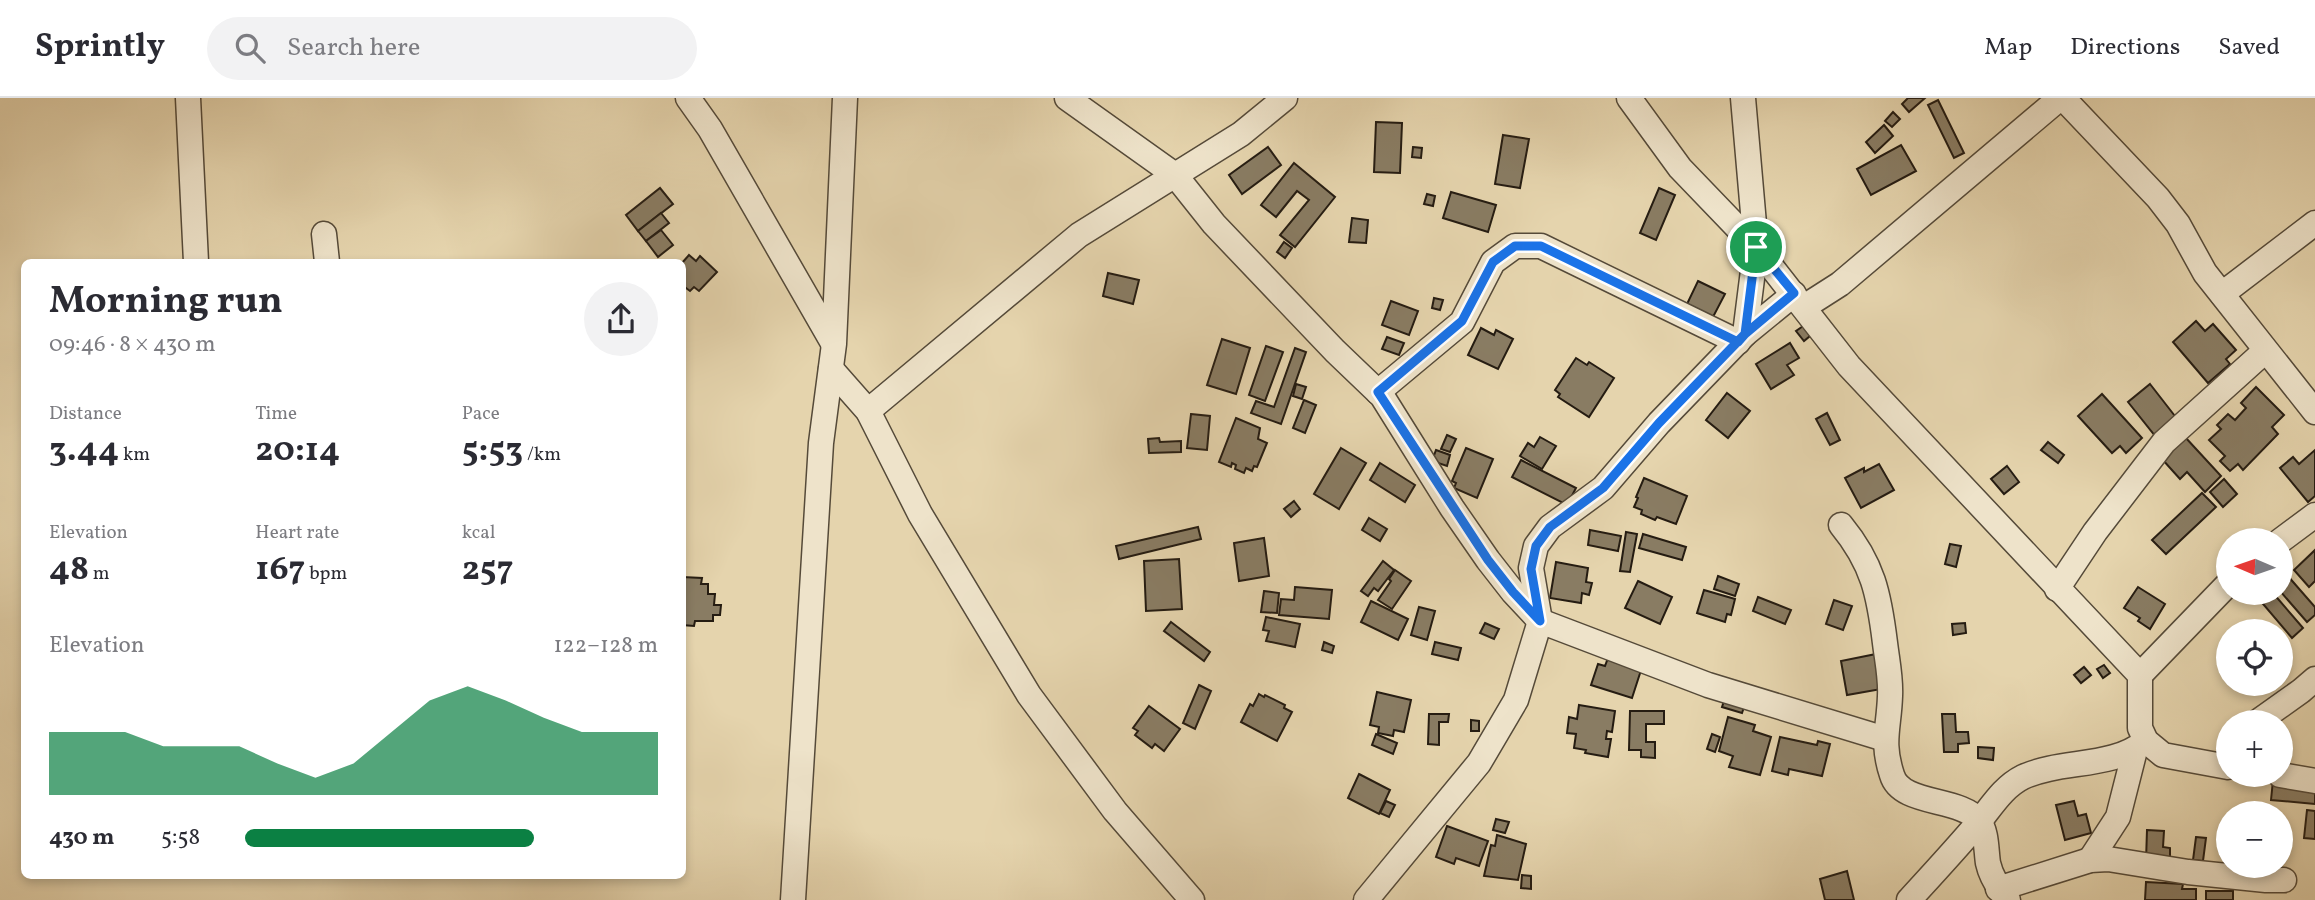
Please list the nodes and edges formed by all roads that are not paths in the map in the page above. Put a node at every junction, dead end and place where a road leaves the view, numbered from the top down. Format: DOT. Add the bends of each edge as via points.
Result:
graph roads {
  1 [pos="188,98"];
  2 [pos="688,98"];
  3 [pos="845,98"];
  4 [pos="1067,98"];
  5 [pos="1284,98"];
  6 [pos="1629,98"];
  7 [pos="1743,98"];
  8 [pos="2062,98"];
  9 [pos="1175,175"];
  10 [pos="2315,223"];
  11 [pos="324,234"];
  12 [pos="1756,247"];
  13 [pos="195,259"];
  14 [pos="327,259"];
  15 [pos="2222,294"];
  16 [pos="1799,300"];
  17 [pos="1741,338"];
  18 [pos="834,344"];
  19 [pos="2265,351"];
  20 [pos="831,369"];
  21 [pos="1378,392"];
  22 [pos="868,411"];
  23 [pos="2315,412"];
  24 [pos="2315,515"];
  25 [pos="1841,525"];
  26 [pos="2293,531"];
  27 [pos="2057,589"];
  28 [pos="2216,596"];
  29 [pos="1540,621"];
  30 [pos="2140,675"];
  31 [pos="2315,679"];
  32 [pos="2274,710"];
  33 [pos="1885,739"];
  34 [pos="2141,745"];
  35 [pos="2216,761"];
  36 [pos="2293,777"];
  37 [pos="2315,780"];
  38 [pos="1979,822"];
  39 [pos="2090,860"];
  40 [pos="2284,880"];
  41 [pos="2003,894"];
  42 [pos="793,900"];
  43 [pos="1192,900"];
  44 [pos="1366,900"];
  45 [pos="1909,900"];
  1 -- 13 [label="street"];
  2 -- 18 [label="street"];
  3 -- 18 [label="street"];
  4 -- 9 [label="street"];
  5 -- 9 [label="street" via="1241,134"];
  6 -- 12 [label="street" via="1680,168"];
  7 -- 12 [label="street"];
  8 -- 15 [label="street" via="2158,198"];
  8 -- 16 [label="street" via="1840,284"];
  9 -- 21 [label="street" via="1214,223"];
  9 -- 22 [label="street" via="1079,235"];
  10 -- 15 [label="street"];
  11 -- 14 [label="street"];
  12 -- 16 [label="street"];
  12 -- 17 [label="street"];
  15 -- 19 [label="street"];
  16 -- 17 [label="street"];
  16 -- 27 [label="street" via="1849,366"];
  17 -- 21 [label="street" via="1541,246 1515,246 1493,262 1462,321"];
  17 -- 29 [label="street" via="1603,488 1550,527 1536,546 1531,569"];
  18 -- 20 [label="street"];
  19 -- 23 [label="street"];
  19 -- 27 [label="street" via="2164,442"];
  20 -- 22 [label="street"];
  20 -- 42 [label="street" via="821,443"];
  21 -- 29 [label="street" via="1488,560"];
  22 -- 43 [label="street" via="920,514 1029,695 1115,811"];
  24 -- 26 [label="street"];
  25 -- 33 [label="street" via="1868,565 1882,611 1890,697"];
  27 -- 30 [label="street"];
  28 -- 30 [label="street"];
  29 -- 33 [label="street" via="1708,685"];
  29 -- 44 [label="street" via="1516,700 1479,763"];
  30 -- 34 [label="street"];
  31 -- 32 [label="street"];
  33 -- 38 [label="street" via="1893,779 1907,792 1966,811"];
  34 -- 35 [label="street" via="2163,755"];
  34 -- 38 [label="street" via="2106,760 2039,771 2020,779"];
  34 -- 39 [label="street" via="2118,817"];
  36 -- 37 [label="street"];
  38 -- 41 [label="street" via="1989,866"];
  38 -- 45 [label="street"];
  39 -- 40 [label="street"];
  39 -- 41 [label="street"];
}
